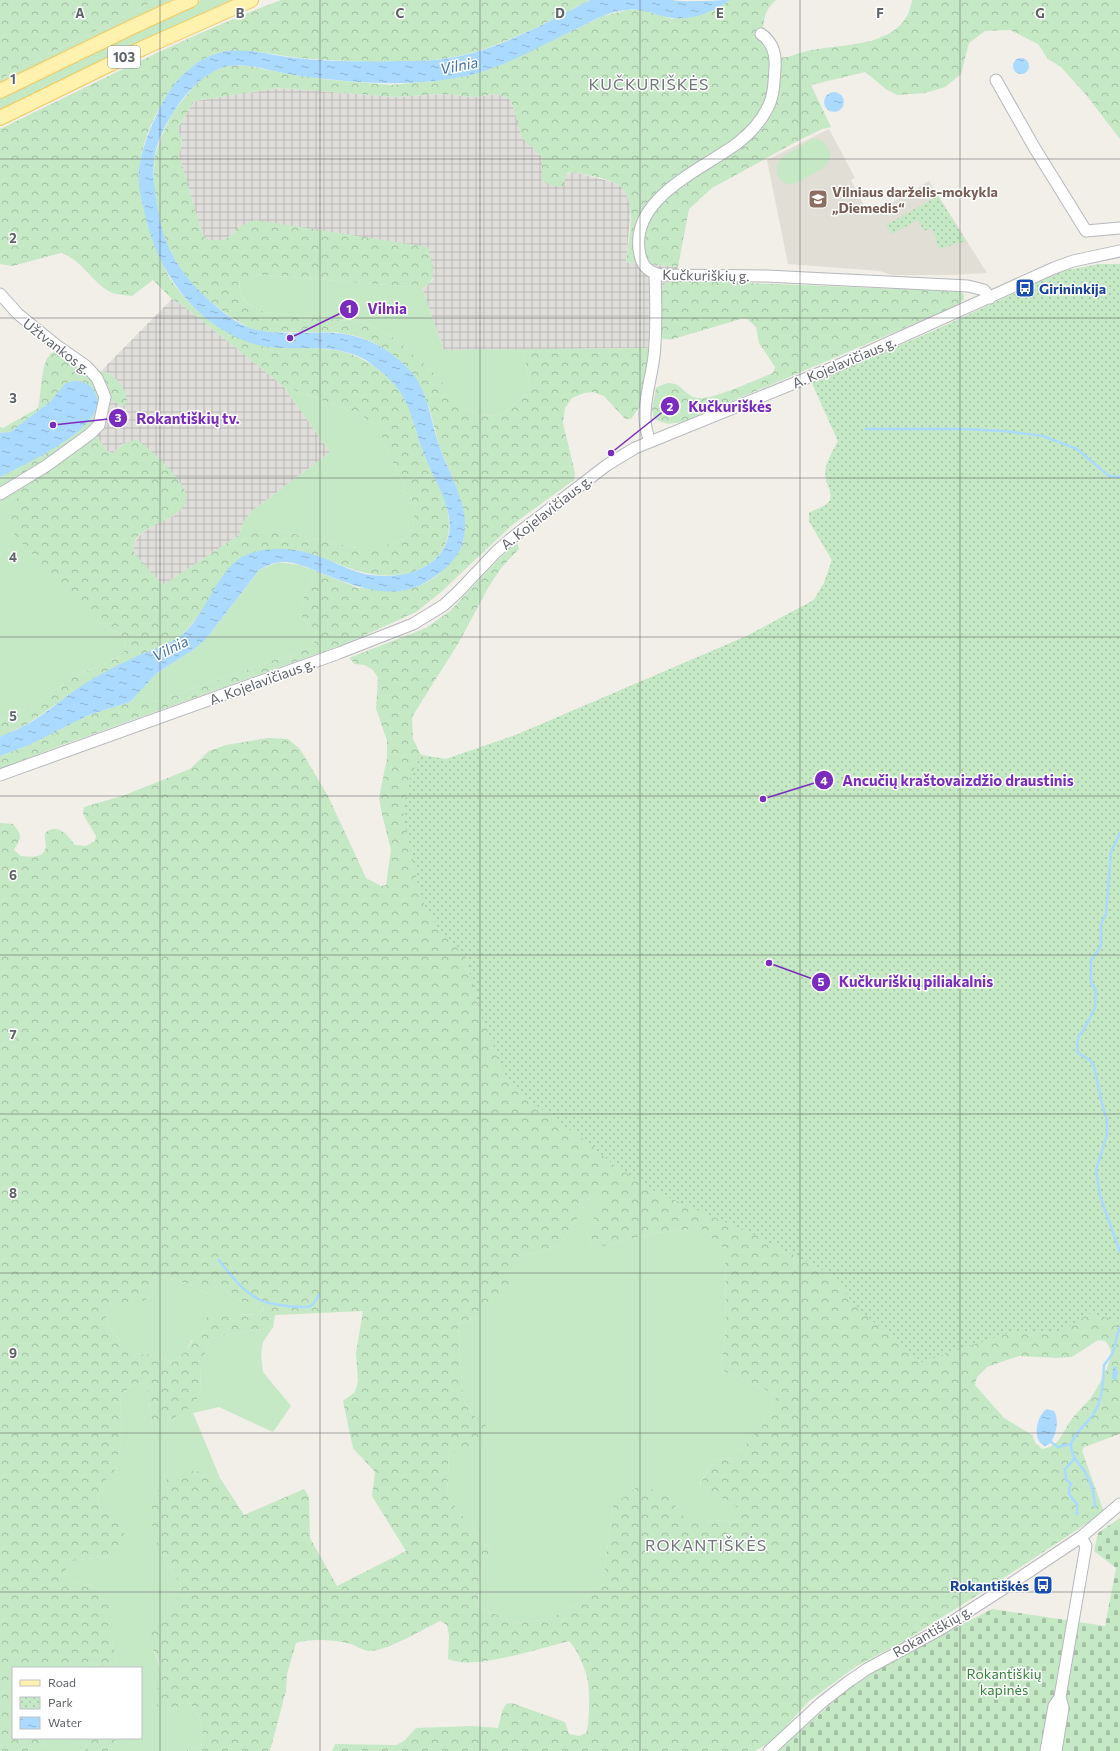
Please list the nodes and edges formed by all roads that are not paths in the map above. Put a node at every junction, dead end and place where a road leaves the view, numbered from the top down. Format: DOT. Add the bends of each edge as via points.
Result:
graph roads {
  1 [pos="191,0"];
  2 [pos="251,0"];
  3 [pos="761,34"];
  4 [pos="996,80"];
  5 [pos="0,91"];
  6 [pos="0,118"];
  7 [pos="1120,228"];
  8 [pos="1120,251"];
  9 [pos="1101,255"];
  10 [pos="1120,256"];
  11 [pos="655,274"];
  12 [pos="0,294"];
  13 [pos="990,298"];
  14 [pos="650,441"];
  15 [pos="0,494"];
  16 [pos="0,775"];
  17 [pos="1120,1504"];
  18 [pos="1081,1537"];
  19 [pos="1060,1697"];
  20 [pos="769,1751"];
  21 [pos="1046,1751"];
  22 [pos="1056,1751"];
  1 -- 5 [label="main road, 103"];
  2 -- 6 [label="main road, 103" via="143,48"];
  3 -- 11 [label="street, Kučkuriškių g." via="771,44 776,61 772,96 767,110 740,141 664,192 655,203 645,219 639,240 646,270"];
  4 -- 7 [label="street" via="1086,231"];
  8 -- 9 [label="street, A. Kojelavičiaus g."];
  9 -- 10 [label="street, A. Kojelavičiaus g."];
  9 -- 13 [label="street, A. Kojelavičiaus g." via="1054,268"];
  11 -- 13 [label="street, Kučkuriškių g." via="766,276 956,285 979,288 988,293"];
  11 -- 14 [label="street" via="654,356 644,421"];
  12 -- 15 [label="street, Užtvankos g." via="18,314 86,366 97,378 105,397 99,425 90,434 46,466"];
  13 -- 14 [label="street, A. Kojelavičiaus g." via="789,386"];
  14 -- 16 [label="street, A. Kojelavičiaus g." via="607,465 512,538 444,605 413,624 339,654"];
  17 -- 18 [label="street, Rokantiškių g."];
  18 -- 19 [label="street" via="1086,1546"];
  18 -- 20 [label="street, Rokantiškių g." via="941,1629 867,1669 821,1703"];
  19 -- 21 [label="street" via="1054,1706"];
  19 -- 22 [label="street" via="1063,1708"];
}
